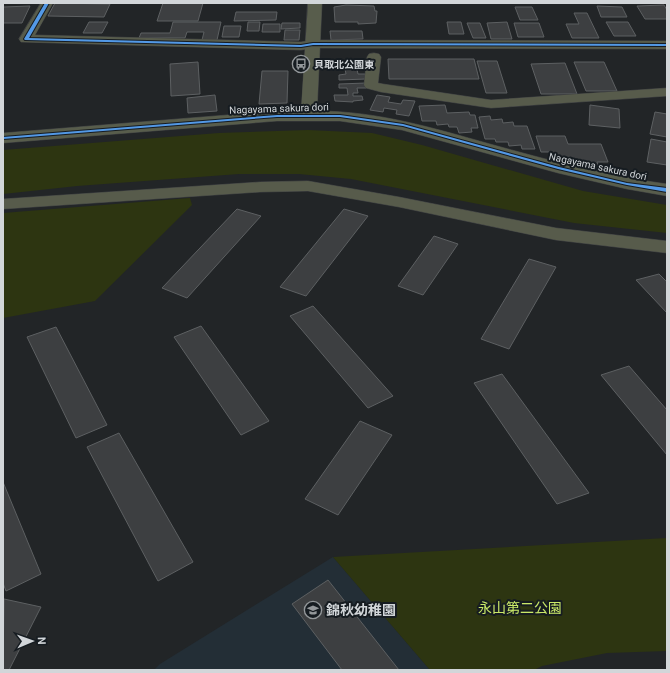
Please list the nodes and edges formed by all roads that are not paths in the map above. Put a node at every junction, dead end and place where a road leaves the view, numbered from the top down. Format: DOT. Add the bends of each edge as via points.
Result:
graph roads {
  1 [pos="46,3"];
  2 [pos="315,3"];
  3 [pos="667,45"];
  4 [pos="312,51"];
  5 [pos="374,57"];
  6 [pos="667,57"];
  7 [pos="667,92"];
  8 [pos="309,115"];
  9 [pos="3,138"];
  10 [pos="667,190"];
  11 [pos="3,204"];
  12 [pos="667,247"];
  1 -- 4 [label="street" via="26,39 301,46"];
  2 -- 4 [label="street"];
  3 -- 4 [label="street"];
  4 -- 5 [label="street"];
  4 -- 8 [label="street"];
  5 -- 6 [label="street"];
  5 -- 7 [label="street" via="371,85 491,104"];
  8 -- 9 [label="street, Nagayama sakura dori"];
  8 -- 10 [label="street, Nagayama sakura dori" via="358,118 403,125 558,168 627,184"];
  11 -- 12 [label="street" via="308,186 556,234"];
}
